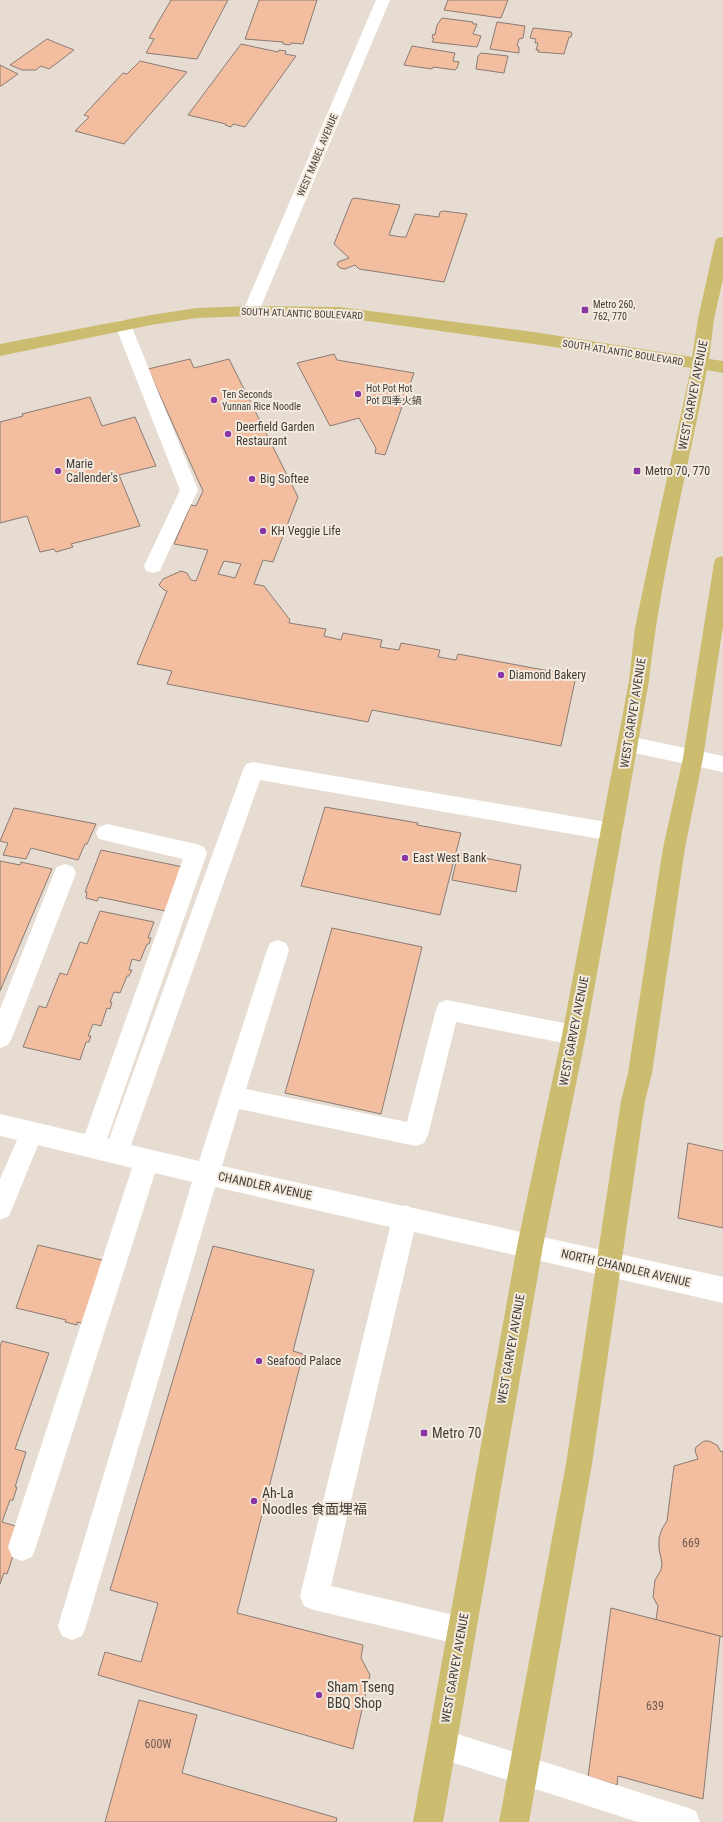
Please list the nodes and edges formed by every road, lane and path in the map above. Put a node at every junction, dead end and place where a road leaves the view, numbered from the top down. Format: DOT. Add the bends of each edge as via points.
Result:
graph roads {
  1 [pos="383,0"];
  2 [pos="723,242"];
  3 [pos="251,311"];
  4 [pos="123,325"];
  5 [pos="0,350"];
  6 [pos="700,364"];
  7 [pos="723,367"];
  8 [pos="723,563"];
  9 [pos="153,566"];
  10 [pos="628,744"];
  11 [pos="692,758"];
  12 [pos="723,764"];
  13 [pos="612,832"];
  14 [pos="107,833"];
  15 [pos="65,873"];
  16 [pos="278,950"];
  17 [pos="574,1035"];
  18 [pos="0,1038"];
  19 [pos="232,1097"];
  20 [pos="0,1125"];
  21 [pos="32,1132"];
  22 [pos="92,1147"];
  23 [pos="116,1152"];
  24 [pos="147,1159"];
  25 [pos="207,1174"];
  26 [pos="0,1208"];
  27 [pos="405,1217"];
  28 [pos="530,1246"];
  29 [pos="609,1264"];
  30 [pos="723,1290"];
  31 [pos="22,1547"];
  32 [pos="72,1626"];
  33 [pos="462,1631"];
  34 [pos="442,1744"];
  35 [pos="522,1770"];
  36 [pos="428,1822"];
  37 [pos="514,1822"];
  38 [pos="685,1822"];
  1 -- 3 [label="street, WEST MABEL AVENUE"];
  2 -- 6 [label="main road, WEST GARVEY AVENUE" via="706,319"];
  3 -- 4 [label="main road, SOUTH ATLANTIC BOULEVARD" via="197,313"];
  3 -- 6 [label="main road, SOUTH ATLANTIC BOULEVARD" via="354,313"];
  4 -- 5 [label="main road, SOUTH ATLANTIC BOULEVARD"];
  4 -- 9 [label="street" via="189,490"];
  6 -- 7 [label="main road, SOUTH ATLANTIC BOULEVARD"];
  6 -- 10 [label="main road, WEST GARVEY AVENUE" via="645,628"];
  8 -- 11 [label="main road"];
  10 -- 11 [label="street"];
  10 -- 13 [label="main road, WEST GARVEY AVENUE"];
  11 -- 12 [label="street"];
  11 -- 29 [label="main road" via="674,848"];
  13 -- 17 [label="main road, WEST GARVEY AVENUE"];
  13 -- 23 [label="street" via="253,770"];
  14 -- 22 [label="street" via="196,853"];
  15 -- 18 [label="street"];
  16 -- 19 [label="street"];
  17 -- 19 [label="street" via="447,1010 416,1135"];
  17 -- 28 [label="main road, WEST GARVEY AVENUE"];
  19 -- 25 [label="street"];
  20 -- 21 [label="street, CHANDLER AVENUE"];
  21 -- 22 [label="street, CHANDLER AVENUE"];
  21 -- 26 [label="street"];
  22 -- 23 [label="street, CHANDLER AVENUE"];
  23 -- 24 [label="street, CHANDLER AVENUE"];
  24 -- 25 [label="street, CHANDLER AVENUE"];
  24 -- 31 [label="street"];
  25 -- 27 [label="street, CHANDLER AVENUE"];
  25 -- 32 [label="street"];
  27 -- 28 [label="street, CHANDLER AVENUE"];
  27 -- 33 [label="street" via="314,1596"];
  28 -- 29 [label="street, NORTH CHANDLER AVENUE"];
  28 -- 33 [label="main road, WEST GARVEY AVENUE"];
  29 -- 30 [label="street, NORTH CHANDLER AVENUE"];
  29 -- 35 [label="main road" via="579,1464"];
  33 -- 34 [label="main road, WEST GARVEY AVENUE"];
  34 -- 35 [label="street"];
  34 -- 36 [label="main road, WEST GARVEY AVENUE"];
  35 -- 37 [label="main road"];
  35 -- 38 [label="street"];
}
